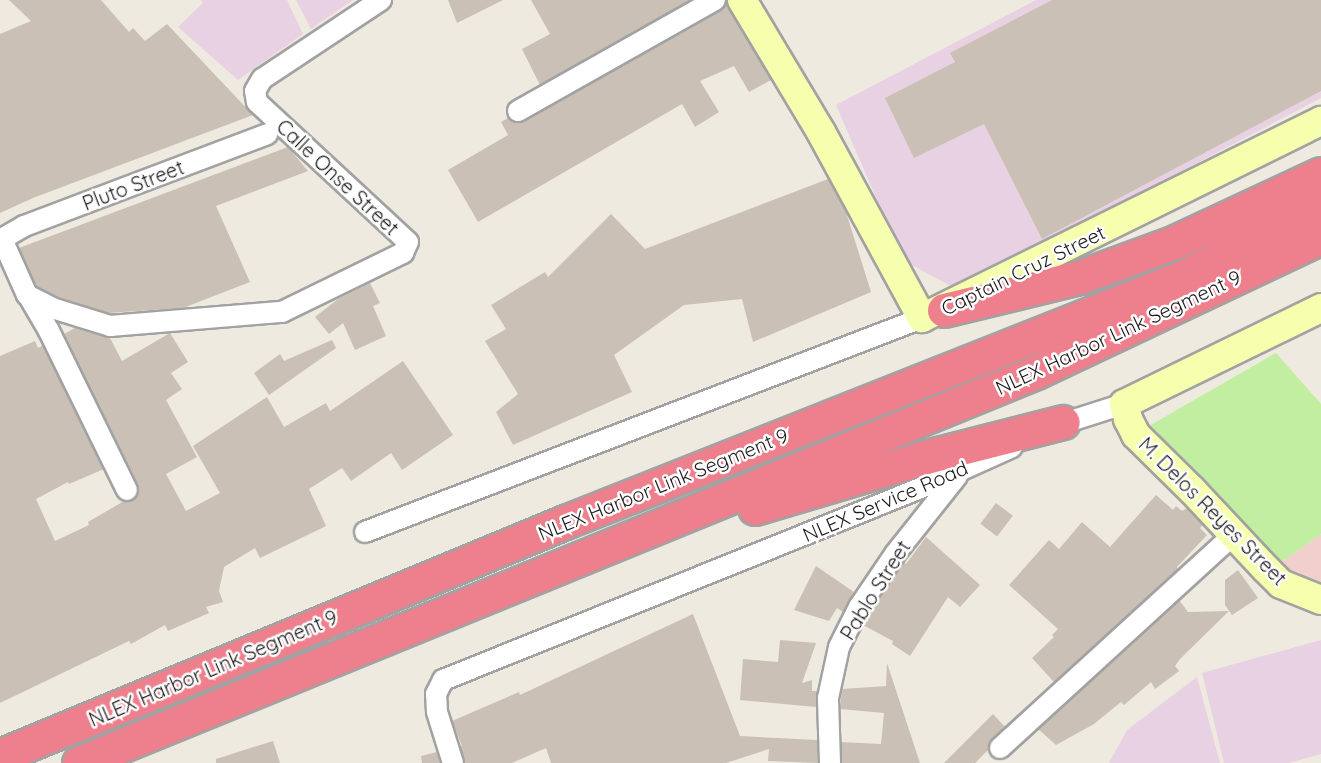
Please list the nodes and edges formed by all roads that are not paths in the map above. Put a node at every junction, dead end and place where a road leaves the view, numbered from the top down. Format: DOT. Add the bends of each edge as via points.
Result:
graph roads {
  1 [pos="381,0"];
  2 [pos="714,0"];
  3 [pos="742,0"];
  4 [pos="518,111"];
  5 [pos="1321,121"];
  6 [pos="267,134"];
  7 [pos="1321,174"];
  8 [pos="1321,204"];
  9 [pos="1321,237"];
  10 [pos="1,240"];
  11 [pos="27,295"];
  12 [pos="1321,308"];
  13 [pos="933,314"];
  14 [pos="1124,404"];
  15 [pos="1064,422"];
  16 [pos="963,470"];
  17 [pos="127,490"];
  18 [pos="365,532"];
  19 [pos="1233,535"];
  20 [pos="578,561"];
  21 [pos="1321,600"];
  22 [pos="1000,748"];
  23 [pos="0,756"];
  24 [pos="80,763"];
  25 [pos="453,763"];
  26 [pos="830,763"];
  1 -- 11 [label="street, Calle Onse Street" via="262,79 255,91 257,102 408,242 403,253 282,312 110,326 52,308"];
  2 -- 4 [label="street"];
  3 -- 13 [label="street, Captain Cruz Street"];
  5 -- 13 [label="street, Captain Cruz Street"];
  6 -- 10 [label="street, Pluto Street" via="24,226"];
  7 -- 13 [label="highway" via="1175,242 1090,273"];
  8 -- 23 [label="highway, NLEX Harbor Link Segment 9" via="1183,277 565,522"];
  9 -- 20 [label="highway, NLEX Harbor Link Segment 9" via="1036,372"];
  10 -- 11 [label="street"];
  11 -- 17 [label="street" via="49,331"];
  12 -- 14 [label="street, NLEX Service Road"];
  13 -- 18 [label="street"];
  14 -- 15 [label="street, NLEX Service Road"];
  14 -- 19 [label="street, M. Delos Reyes Street" via="1136,435"];
  15 -- 16 [label="street, NLEX Service Road"];
  15 -- 20 [label="highway" via="926,456"];
  16 -- 25 [label="street, NLEX Service Road" via="443,680 436,694 437,712"];
  16 -- 26 [label="street, Pablo Street" via="895,554 859,607 839,647 828,698"];
  19 -- 21 [label="street, M. Delos Reyes Street" via="1281,584"];
  19 -- 22 [label="street"];
  20 -- 24 [label="highway, NLEX Harbor Link Segment 9"];
}
